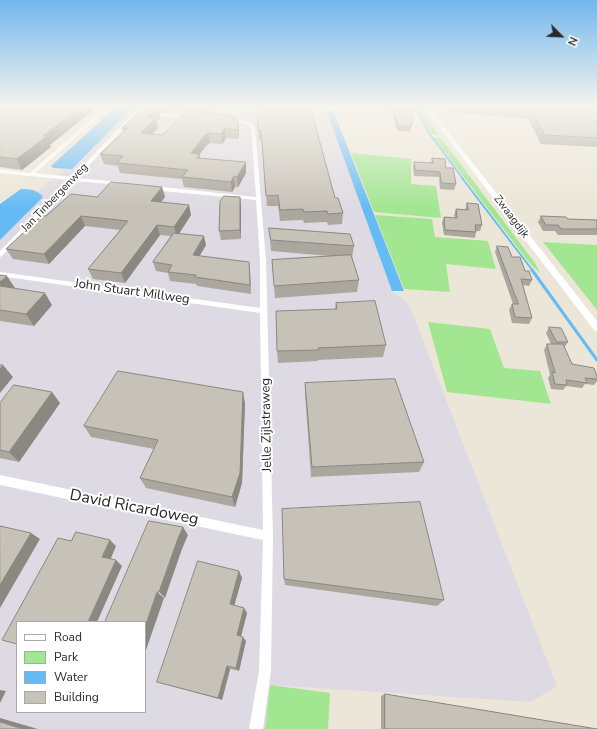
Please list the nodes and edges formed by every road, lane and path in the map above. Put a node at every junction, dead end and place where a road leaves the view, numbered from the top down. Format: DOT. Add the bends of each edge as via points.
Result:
graph roads {
  1 [pos="70,140"];
  2 [pos="111,140"];
  3 [pos="254,140"];
  4 [pos="451,140"];
  5 [pos="0,171"];
  6 [pos="30,175"];
  7 [pos="74,179"];
  8 [pos="126,185"];
  9 [pos="149,187"];
  10 [pos="258,199"];
  11 [pos="0,255"];
  12 [pos="0,274"];
  13 [pos="264,311"];
  14 [pos="597,328"];
  15 [pos="0,480"];
  16 [pos="268,536"];
  17 [pos="256,729"];
  1 -- 6 [label="street"];
  2 -- 7 [label="street, Jan Tinbergenweg"];
  3 -- 10 [label="street, Jelle Zijlstraweg"];
  4 -- 14 [label="street, Zwaagdijk"];
  5 -- 6 [label="street"];
  6 -- 7 [label="street"];
  7 -- 8 [label="street"];
  7 -- 11 [label="street, Jan Tinbergenweg"];
  9 -- 10 [label="street"];
  10 -- 13 [label="street, Jelle Zijlstraweg"];
  12 -- 13 [label="street, John Stuart Millweg"];
  13 -- 16 [label="street, Jelle Zijlstraweg"];
  15 -- 16 [label="street, David Ricardoweg"];
  16 -- 17 [label="street, Jelle Zijlstraweg" via="265,671"];
}
